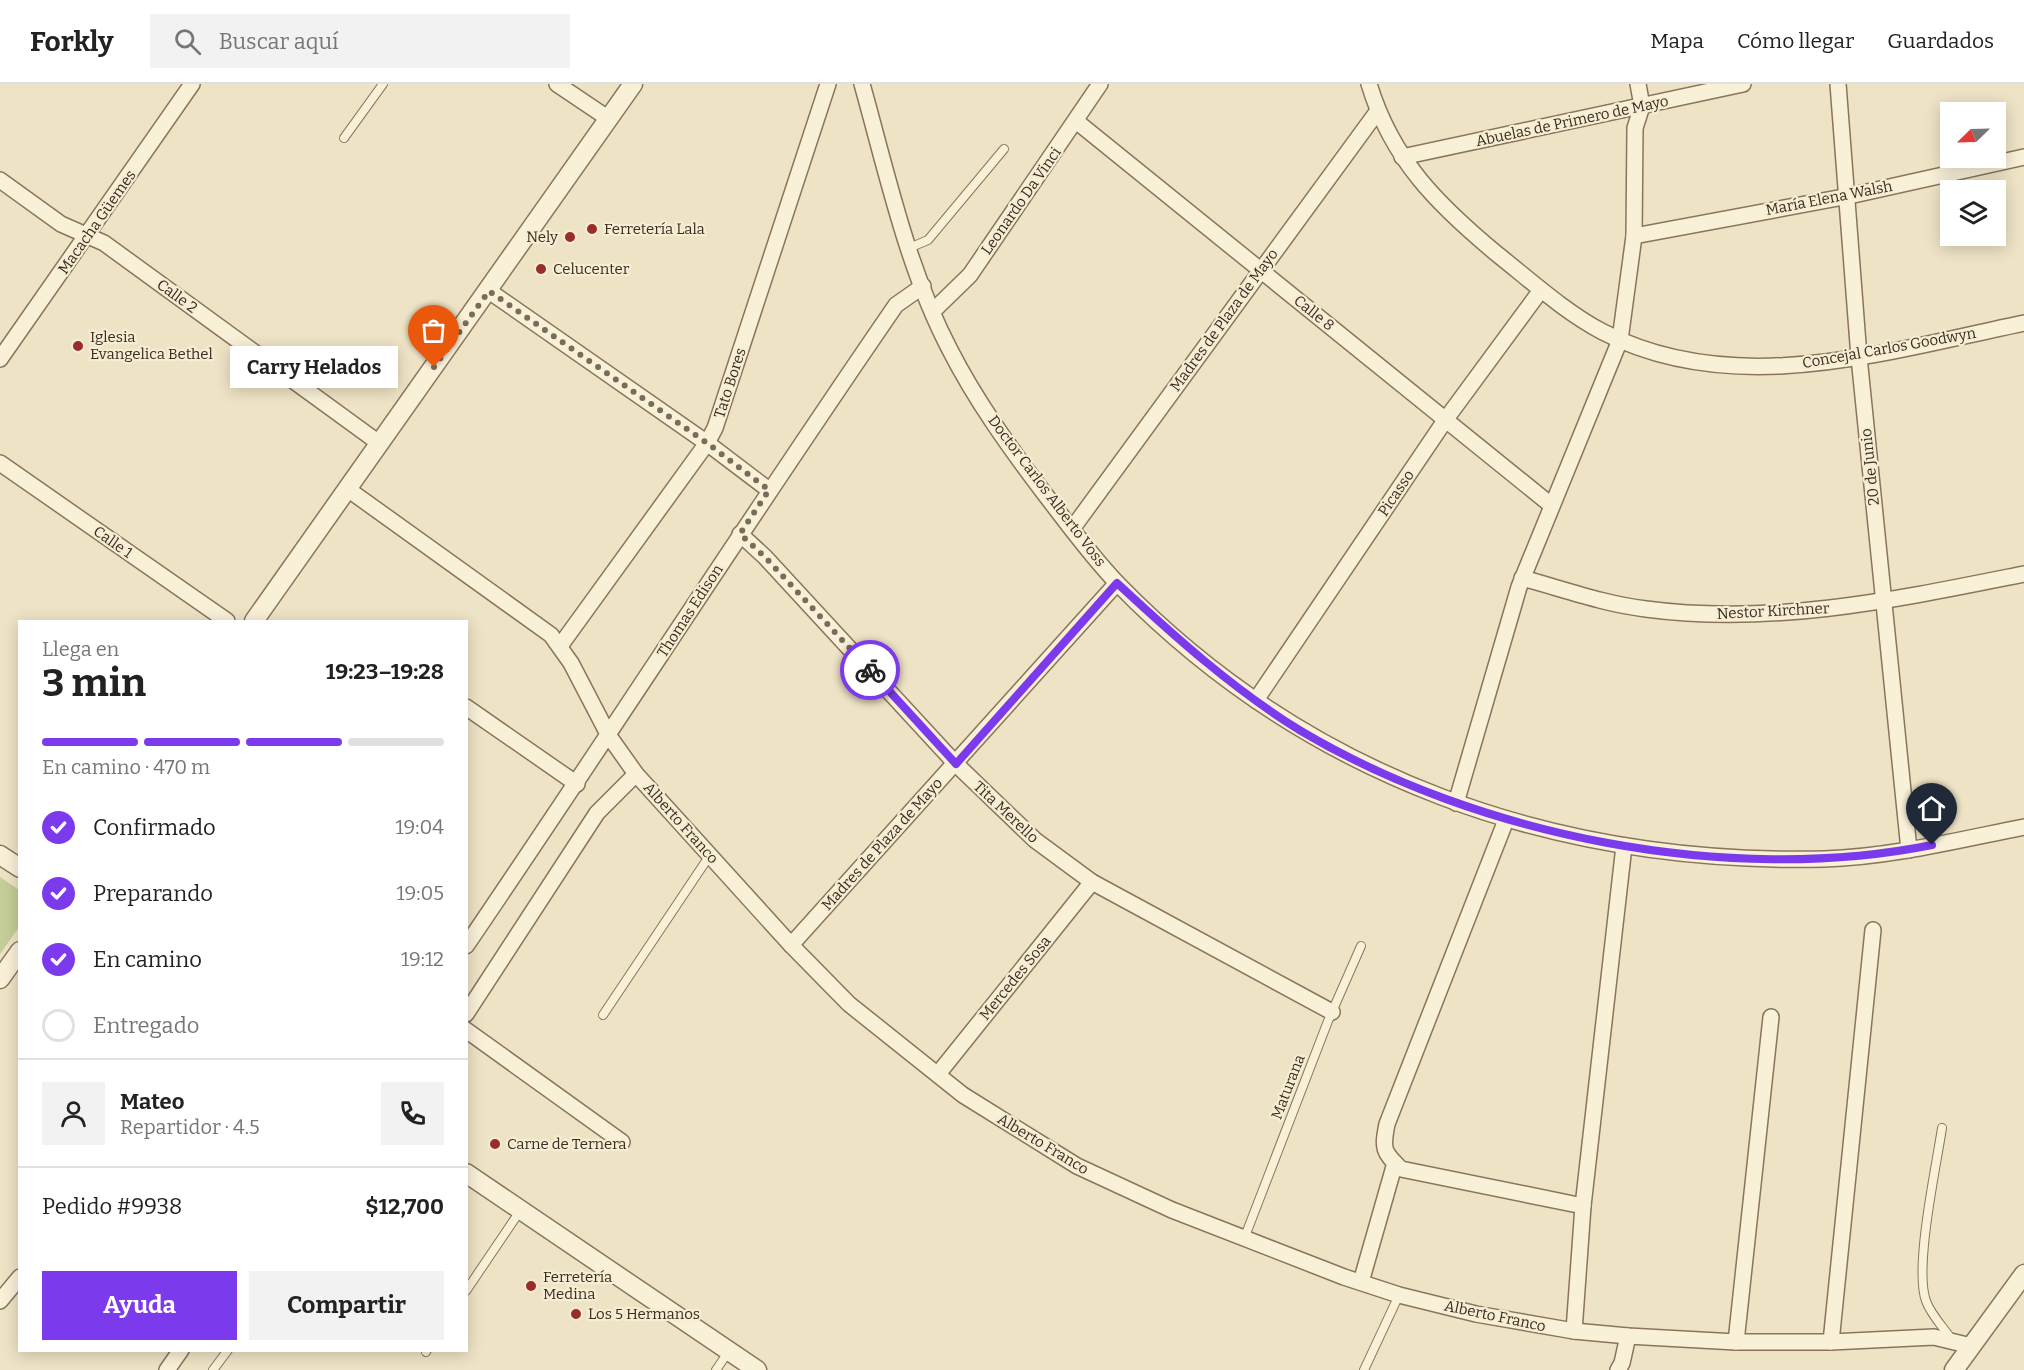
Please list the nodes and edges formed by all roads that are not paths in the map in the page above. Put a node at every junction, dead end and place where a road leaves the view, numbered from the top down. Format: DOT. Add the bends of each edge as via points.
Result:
graph roads {
  1 [pos="192,84"];
  2 [pos="383,84"];
  3 [pos="557,84"];
  4 [pos="633,84"];
  5 [pos="828,84"];
  6 [pos="862,84"];
  7 [pos="1100,84"];
  8 [pos="1369,84"];
  9 [pos="1638,84"];
  10 [pos="1743,84"];
  11 [pos="1838,84"];
  12 [pos="1642,106"];
  13 [pos="1377,112"];
  14 [pos="609,119"];
  15 [pos="1076,121"];
  16 [pos="344,138"];
  17 [pos="1004,149"];
  18 [pos="1402,157"];
  19 [pos="2024,157"];
  20 [pos="0,180"];
  21 [pos="1849,196"];
  22 [pos="87,236"];
  23 [pos="1634,236"];
  24 [pos="909,248"];
  25 [pos="1260,269"];
  26 [pos="923,286"];
  27 [pos="1542,290"];
  28 [pos="489,291"];
  29 [pos="933,311"];
  30 [pos="2024,323"];
  31 [pos="1620,340"];
  32 [pos="1859,357"];
  33 [pos="0,359"];
  34 [pos="1446,420"];
  35 [pos="379,442"];
  36 [pos="707,443"];
  37 [pos="0,463"];
  38 [pos="349,490"];
  39 [pos="769,490"];
  40 [pos="1551,505"];
  41 [pos="1072,529"];
  42 [pos="740,534"];
  43 [pos="2024,574"];
  44 [pos="1522,578"];
  45 [pos="1117,583"];
  46 [pos="1883,602"];
  47 [pos="225,620"];
  48 [pos="255,620"];
  49 [pos="560,646"];
  50 [pos="1256,700"];
  51 [pos="468,708"];
  52 [pos="609,736"];
  53 [pos="956,764"];
  54 [pos="636,774"];
  55 [pos="577,783"];
  56 [pos="1456,803"];
  57 [pos="1506,820"];
  58 [pos="2024,826"];
  59 [pos="1624,846"];
  60 [pos="1909,850"];
  61 [pos="0,855"];
  62 [pos="710,855"];
  63 [pos="18,867"];
  64 [pos="1092,882"];
  65 [pos="1873,930"];
  66 [pos="468,943"];
  67 [pos="791,945"];
  68 [pos="1362,946"];
  69 [pos="18,954"];
  70 [pos="0,979"];
  71 [pos="468,1011"];
  72 [pos="1332,1012"];
  73 [pos="603,1015"];
  74 [pos="1771,1017"];
  75 [pos="468,1031"];
  76 [pos="938,1074"];
  77 [pos="1942,1128"];
  78 [pos="622,1142"];
  79 [pos="1395,1163"];
  80 [pos="468,1174"];
  81 [pos="1583,1206"];
  82 [pos="521,1210"];
  83 [pos="1244,1239"];
  84 [pos="2024,1274"];
  85 [pos="18,1279"];
  86 [pos="1361,1282"];
  87 [pos="468,1288"];
  88 [pos="1398,1295"];
  89 [pos="0,1301"];
  90 [pos="1574,1331"];
  91 [pos="1628,1336"];
  92 [pos="1736,1341"];
  93 [pos="1953,1341"];
  94 [pos="1831,1342"];
  95 [pos="1971,1346"];
  96 [pos="729,1351"];
  97 [pos="180,1352"];
  98 [pos="226,1352"];
  99 [pos="167,1370"];
  100 [pos="213,1370"];
  101 [pos="716,1370"];
  102 [pos="757,1370"];
  103 [pos="1364,1370"];
  104 [pos="1618,1370"];
  105 [pos="1954,1370"];
  1 -- 22 [label="street, Macacha Güemes"];
  2 -- 16 [label="lane"];
  3 -- 14 [label="street"];
  4 -- 14 [label="street"];
  5 -- 36 [label="street, Tato Bores"];
  6 -- 24 [label="street, Doctor Carlos Alberto Voss"];
  7 -- 15 [label="street, Leonardo Da Vinci"];
  8 -- 13 [label="street, Concejal Carlos Goodwyn"];
  9 -- 12 [label="street"];
  10 -- 12 [label="street, Abuelas de Primero de Mayo"];
  11 -- 21 [label="street, 20 de Junio"];
  12 -- 18 [label="street, Abuelas de Primero de Mayo"];
  12 -- 23 [label="street" via="1635,128"];
  13 -- 18 [label="street, Concejal Carlos Goodwyn"];
  13 -- 25 [label="street, Madres de Plaza de Mayo"];
  14 -- 28 [label="street"];
  15 -- 25 [label="street, Calle 8"];
  15 -- 29 [label="street, Leonardo Da Vinci" via="970,275"];
  17 -- 24 [label="lane" via="928,240"];
  18 -- 27 [label="street, Concejal Carlos Goodwyn" via="1450,215"];
  19 -- 21 [label="street, María Elena Walsh"];
  20 -- 22 [label="street, Calle 2" via="62,224"];
  21 -- 23 [label="street, María Elena Walsh"];
  21 -- 32 [label="street, 20 de Junio"];
  22 -- 33 [label="street, Macacha Güemes"];
  22 -- 35 [label="street, Calle 2" via="104,243"];
  23 -- 31 [label="street"];
  24 -- 26 [label="street, Doctor Carlos Alberto Voss"];
  25 -- 34 [label="street, Calle 8"];
  25 -- 41 [label="street, Madres de Plaza de Mayo"];
  26 -- 29 [label="street, Doctor Carlos Alberto Voss"];
  26 -- 39 [label="street, Thomas Edison" via="896,305"];
  27 -- 31 [label="street, Concejal Carlos Goodwyn"];
  27 -- 34 [label="street, Picasso"];
  28 -- 35 [label="street"];
  28 -- 36 [label="street"];
  29 -- 41 [label="street, Doctor Carlos Alberto Voss" via="949,349 1000,436"];
  30 -- 32 [label="street, Concejal Carlos Goodwyn"];
  31 -- 32 [label="street, Concejal Carlos Goodwyn" via="1666,354 1749,367"];
  31 -- 40 [label="street"];
  32 -- 46 [label="street, 20 de Junio"];
  34 -- 40 [label="street, Calle 8"];
  34 -- 50 [label="street, Picasso"];
  35 -- 38 [label="street"];
  36 -- 39 [label="street"];
  36 -- 49 [label="street, Tato Bores"];
  37 -- 47 [label="street, Calle 1"];
  38 -- 48 [label="street"];
  38 -- 49 [label="street, Alberto Franco" via="551,635"];
  39 -- 42 [label="street, Thomas Edison"];
  40 -- 44 [label="street"];
  41 -- 45 [label="street, Doctor Carlos Alberto Voss"];
  42 -- 52 [label="street, Thomas Edison"];
  42 -- 53 [label="street, Tita Merello"];
  43 -- 46 [label="street, Nestor Kirchner"];
  44 -- 46 [label="street, Nestor Kirchner" via="1644,609 1712,615"];
  44 -- 56 [label="street"];
  45 -- 50 [label="street, Doctor Carlos Alberto Voss" via="1180,642"];
  45 -- 53 [label="street, Madres de Plaza de Mayo"];
  46 -- 60 [label="street, 20 de Junio"];
  49 -- 52 [label="street, Alberto Franco"];
  50 -- 56 [label="street, Doctor Carlos Alberto Voss" via="1346,755"];
  51 -- 55 [label="street"];
  52 -- 54 [label="street, Alberto Franco"];
  52 -- 55 [label="street, Thomas Edison"];
  53 -- 64 [label="street, Tita Merello" via="1035,840"];
  53 -- 67 [label="street, Madres de Plaza de Mayo"];
  54 -- 62 [label="street, Alberto Franco"];
  54 -- 71 [label="street" via="597,813"];
  55 -- 66 [label="street, Thomas Edison"];
  56 -- 57 [label="street, Doctor Carlos Alberto Voss"];
  57 -- 59 [label="street, Doctor Carlos Alberto Voss"];
  57 -- 79 [label="street" via="1387,1124 1383,1145"];
  58 -- 60 [label="street, Doctor Carlos Alberto Voss"];
  59 -- 60 [label="street, Doctor Carlos Alberto Voss" via="1736,858 1827,859"];
  59 -- 81 [label="street"];
  61 -- 63 [label="street"];
  62 -- 67 [label="street, Alberto Franco"];
  62 -- 73 [label="lane"];
  64 -- 72 [label="street, Tita Merello"];
  64 -- 76 [label="street, Mercedes Sosa"];
  65 -- 94 [label="street"];
  67 -- 76 [label="street, Alberto Franco" via="849,1004"];
  68 -- 72 [label="lane, Maturana"];
  69 -- 70 [label="street"];
  72 -- 83 [label="lane, Maturana"];
  74 -- 92 [label="street"];
  75 -- 78 [label="street"];
  76 -- 83 [label="street, Alberto Franco" via="1029,1139 1077,1166"];
  77 -- 93 [label="lane" via="1922,1262 1923,1290 1927,1303"];
  79 -- 81 [label="street" via="1413,1172"];
  79 -- 86 [label="street"];
  80 -- 82 [label="street"];
  81 -- 90 [label="street"];
  82 -- 87 [label="lane"];
  82 -- 96 [label="street"];
  83 -- 86 [label="street, Alberto Franco"];
  84 -- 95 [label="street"];
  85 -- 89 [label="street"];
  86 -- 88 [label="street, Alberto Franco"];
  88 -- 90 [label="street, Alberto Franco"];
  88 -- 103 [label="lane"];
  90 -- 91 [label="street, Alberto Franco"];
  91 -- 92 [label="street, Alberto Franco"];
  91 -- 104 [label="street"];
  92 -- 94 [label="street, Alberto Franco"];
  93 -- 94 [label="street, Alberto Franco" via="1934,1337"];
  93 -- 95 [label="street, Alberto Franco"];
  95 -- 105 [label="street"];
  96 -- 101 [label="lane"];
  96 -- 102 [label="street"];
  97 -- 99 [label="street"];
  98 -- 100 [label="lane"];
}
